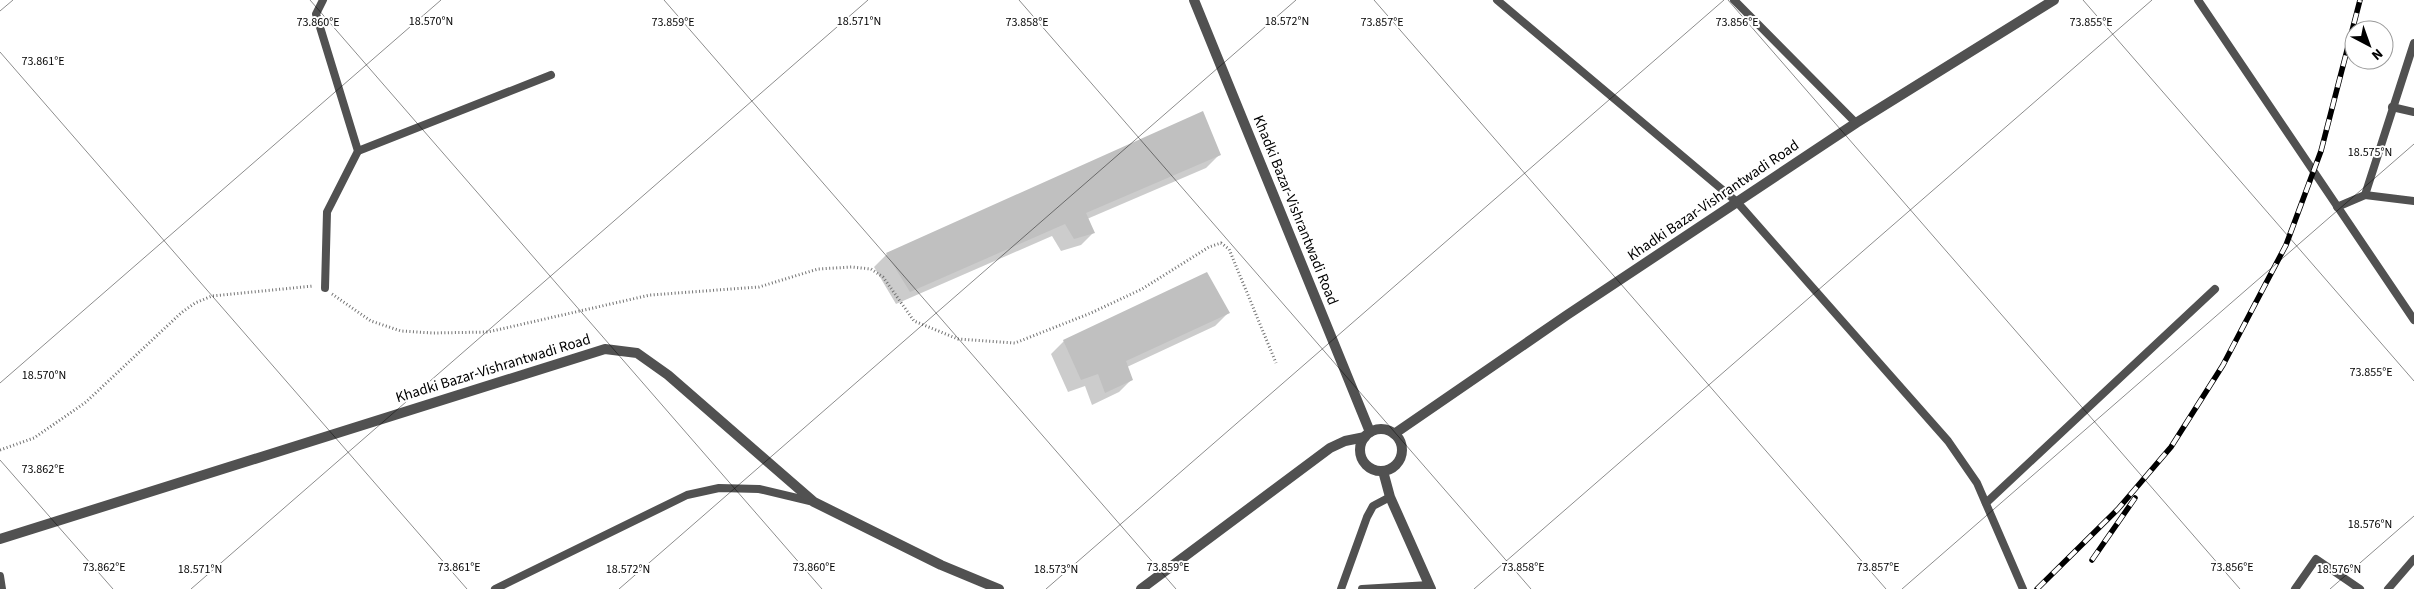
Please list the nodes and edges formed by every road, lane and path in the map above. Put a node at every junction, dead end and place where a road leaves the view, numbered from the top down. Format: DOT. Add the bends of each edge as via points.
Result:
graph roads {
  1 [pos="323,0"];
  2 [pos="1497,0"];
  3 [pos="1734,0"];
  4 [pos="2054,0"];
  5 [pos="2198,0"];
  6 [pos="1197,1"];
  7 [pos="2414,43"];
  8 [pos="551,76"];
  9 [pos="2392,107"];
  10 [pos="2414,112"];
  11 [pos="1856,123"];
  12 [pos="358,151"];
  13 [pos="2365,195"];
  14 [pos="2414,201"];
  15 [pos="1737,202"];
  16 [pos="2337,207"];
  17 [pos="325,288"];
  18 [pos="2215,289"];
  19 [pos="2414,320"];
  20 [pos="1276,363"];
  21 [pos="1367,434"];
  22 [pos="1394,434"];
  23 [pos="0,450"];
  24 [pos="1383,471"];
  25 [pos="1390,497"];
  26 [pos="814,502"];
  27 [pos="1986,503"];
  28 [pos="0,539"];
  29 [pos="2414,559"];
  30 [pos="0,576"];
  31 [pos="1430,587"];
  32 [pos="2,589"];
  33 [pos="495,589"];
  34 [pos="999,589"];
  35 [pos="1141,589"];
  36 [pos="1341,589"];
  37 [pos="1362,589"];
  38 [pos="2023,589"];
  39 [pos="2295,589"];
  40 [pos="2360,589"];
  41 [pos="2388,589"];
  1 -- 12 [label="lane" via="316,14"];
  2 -- 15 [label="lane"];
  3 -- 11 [label="lane"];
  4 -- 11 [label="street, Khadki Bazar-Vishrantwadi Road"];
  5 -- 16 [label="lane"];
  6 -- 21 [label="street, Khadki Bazar-Vishrantwadi Road"];
  7 -- 9 [label="lane"];
  8 -- 12 [label="lane"];
  9 -- 10 [label="lane"];
  9 -- 13 [label="lane"];
  11 -- 15 [label="street, Khadki Bazar-Vishrantwadi Road"];
  12 -- 17 [label="lane" via="327,212"];
  13 -- 14 [label="lane"];
  13 -- 16 [label="lane"];
  15 -- 22 [label="street, Khadki Bazar-Vishrantwadi Road"];
  15 -- 27 [label="lane" via="1948,441 1977,483"];
  16 -- 19 [label="lane"];
  17 -- 20 [label="path" via="371,321 401,331 488,332 650,295 759,287 818,269 852,267 871,269 883,277 914,321 958,339 1015,343 1092,313 1142,289 1209,246 1222,243 1229,249"];
  17 -- 23 [label="path" via="310,286 212,296 195,303 86,402 34,438"];
  18 -- 27 [label="lane"];
  21 -- 22 [label="street" via="1378,429"];
  21 -- 24 [label="street" via="1360,444 1362,460 1375,471"];
  21 -- 35 [label="street" via="1330,448"];
  22 -- 24 [label="street" via="1402,448 1401,456 1391,469"];
  24 -- 25 [label="street"];
  25 -- 31 [label="street"];
  25 -- 36 [label="lane" via="1373,506 1367,517"];
  26 -- 28 [label="street, Khadki Bazar-Vishrantwadi Road" via="668,375 637,353 605,349"];
  26 -- 33 [label="lane" via="759,489 719,488 687,495"];
  26 -- 34 [label="street, Khadki Bazar-Vishrantwadi Road" via="941,565"];
  27 -- 38 [label="lane"];
  29 -- 41 [label="lane"];
  30 -- 32 [label="lane"];
  31 -- 37 [label="lane"];
  39 -- 40 [label="lane" via="2316,559"];
}
